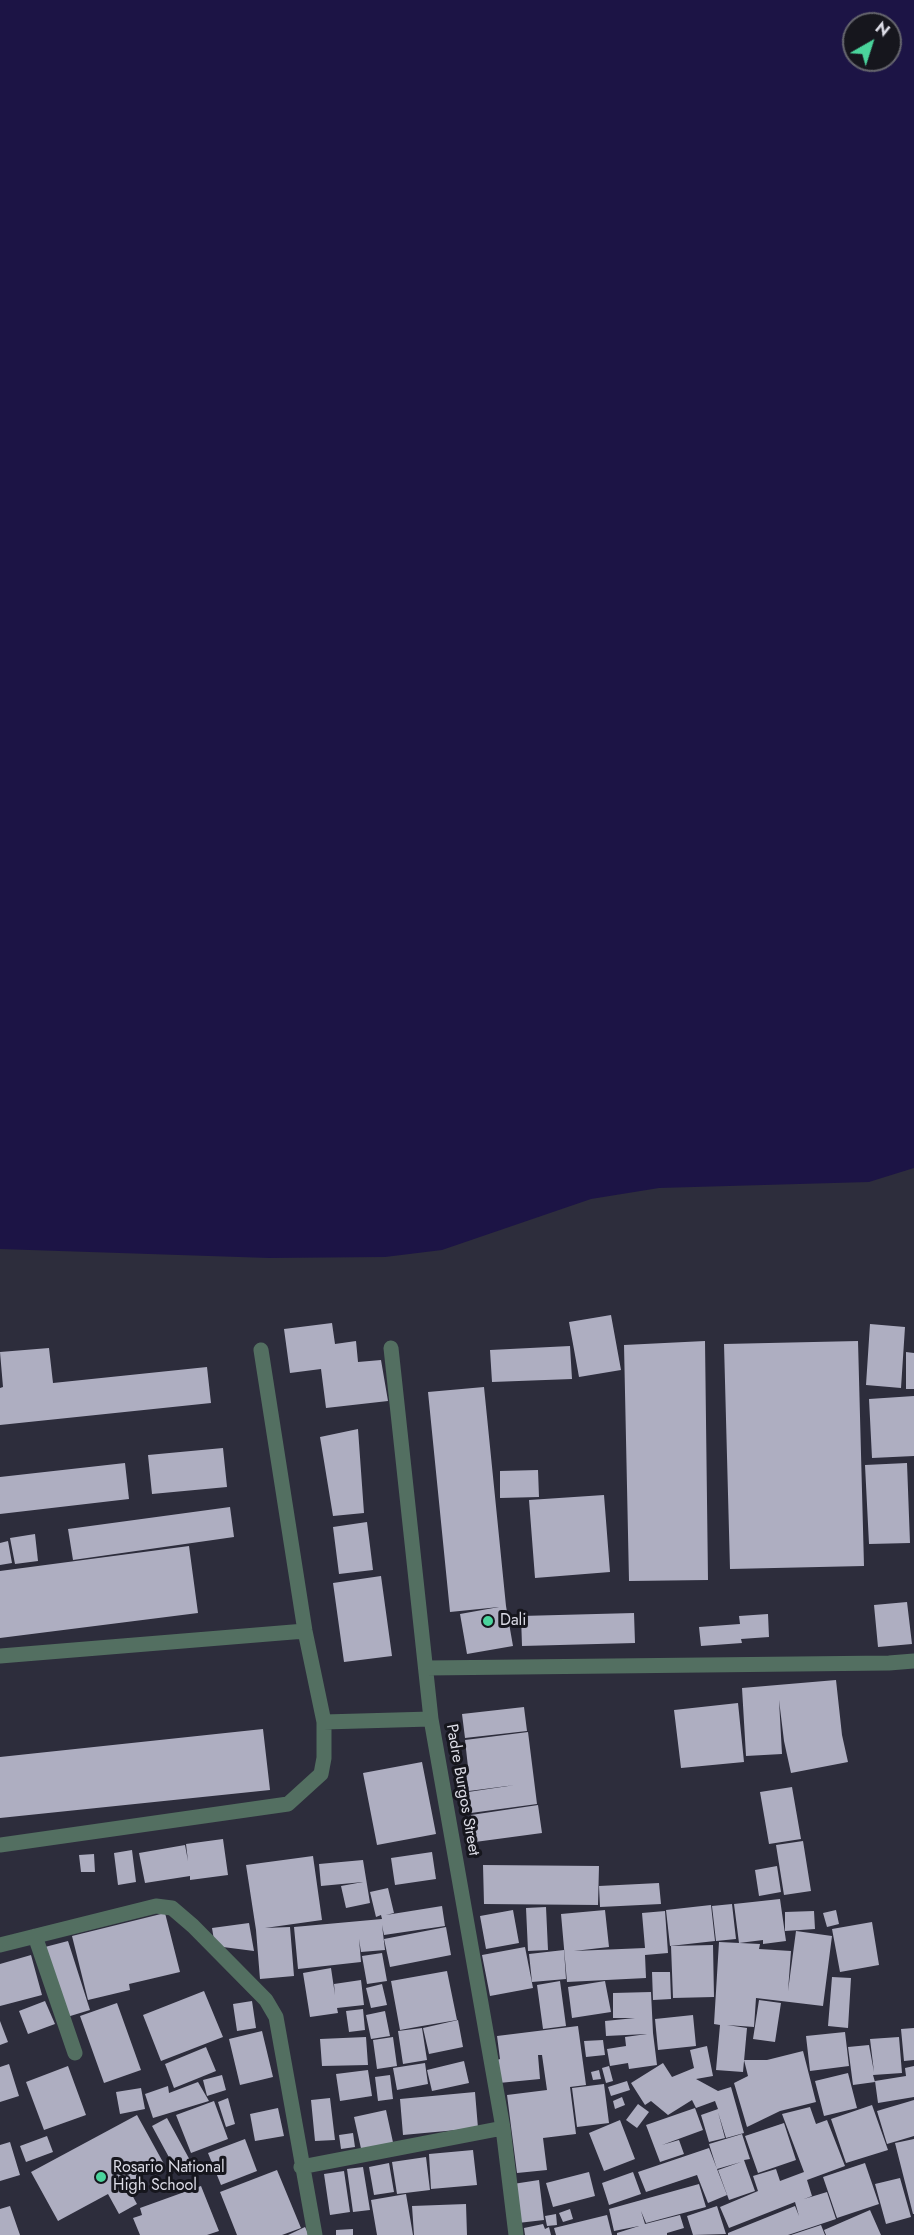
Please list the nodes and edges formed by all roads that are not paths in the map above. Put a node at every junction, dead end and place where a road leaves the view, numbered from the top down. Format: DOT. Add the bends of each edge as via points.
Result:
graph roads {
  1 [pos="391,1348"];
  2 [pos="261,1350"];
  3 [pos="305,1631"];
  4 [pos="0,1656"];
  5 [pos="914,1661"];
  6 [pos="426,1668"];
  7 [pos="431,1719"];
  8 [pos="324,1722"];
  9 [pos="0,1845"];
  10 [pos="35,1936"];
  11 [pos="0,1945"];
  12 [pos="75,2053"];
  13 [pos="503,2128"];
  14 [pos="301,2167"];
  15 [pos="315,2235"];
  16 [pos="516,2235"];
  1 -- 6 [label="street, Padre Burgos Street"];
  2 -- 3 [label="street"];
  3 -- 4 [label="street"];
  3 -- 8 [label="street"];
  5 -- 6 [label="street"];
  6 -- 7 [label="street, Padre Burgos Street"];
  7 -- 8 [label="street"];
  7 -- 13 [label="street, Padre Burgos Street"];
  8 -- 9 [label="street" via="321,1774 288,1804"];
  10 -- 11 [label="street"];
  10 -- 12 [label="street"];
  10 -- 14 [label="street" via="156,1906 172,1908 193,1926 266,2000 276,2017"];
  13 -- 14 [label="street"];
  13 -- 16 [label="street, Padre Burgos Street"];
  14 -- 15 [label="street"];
}
